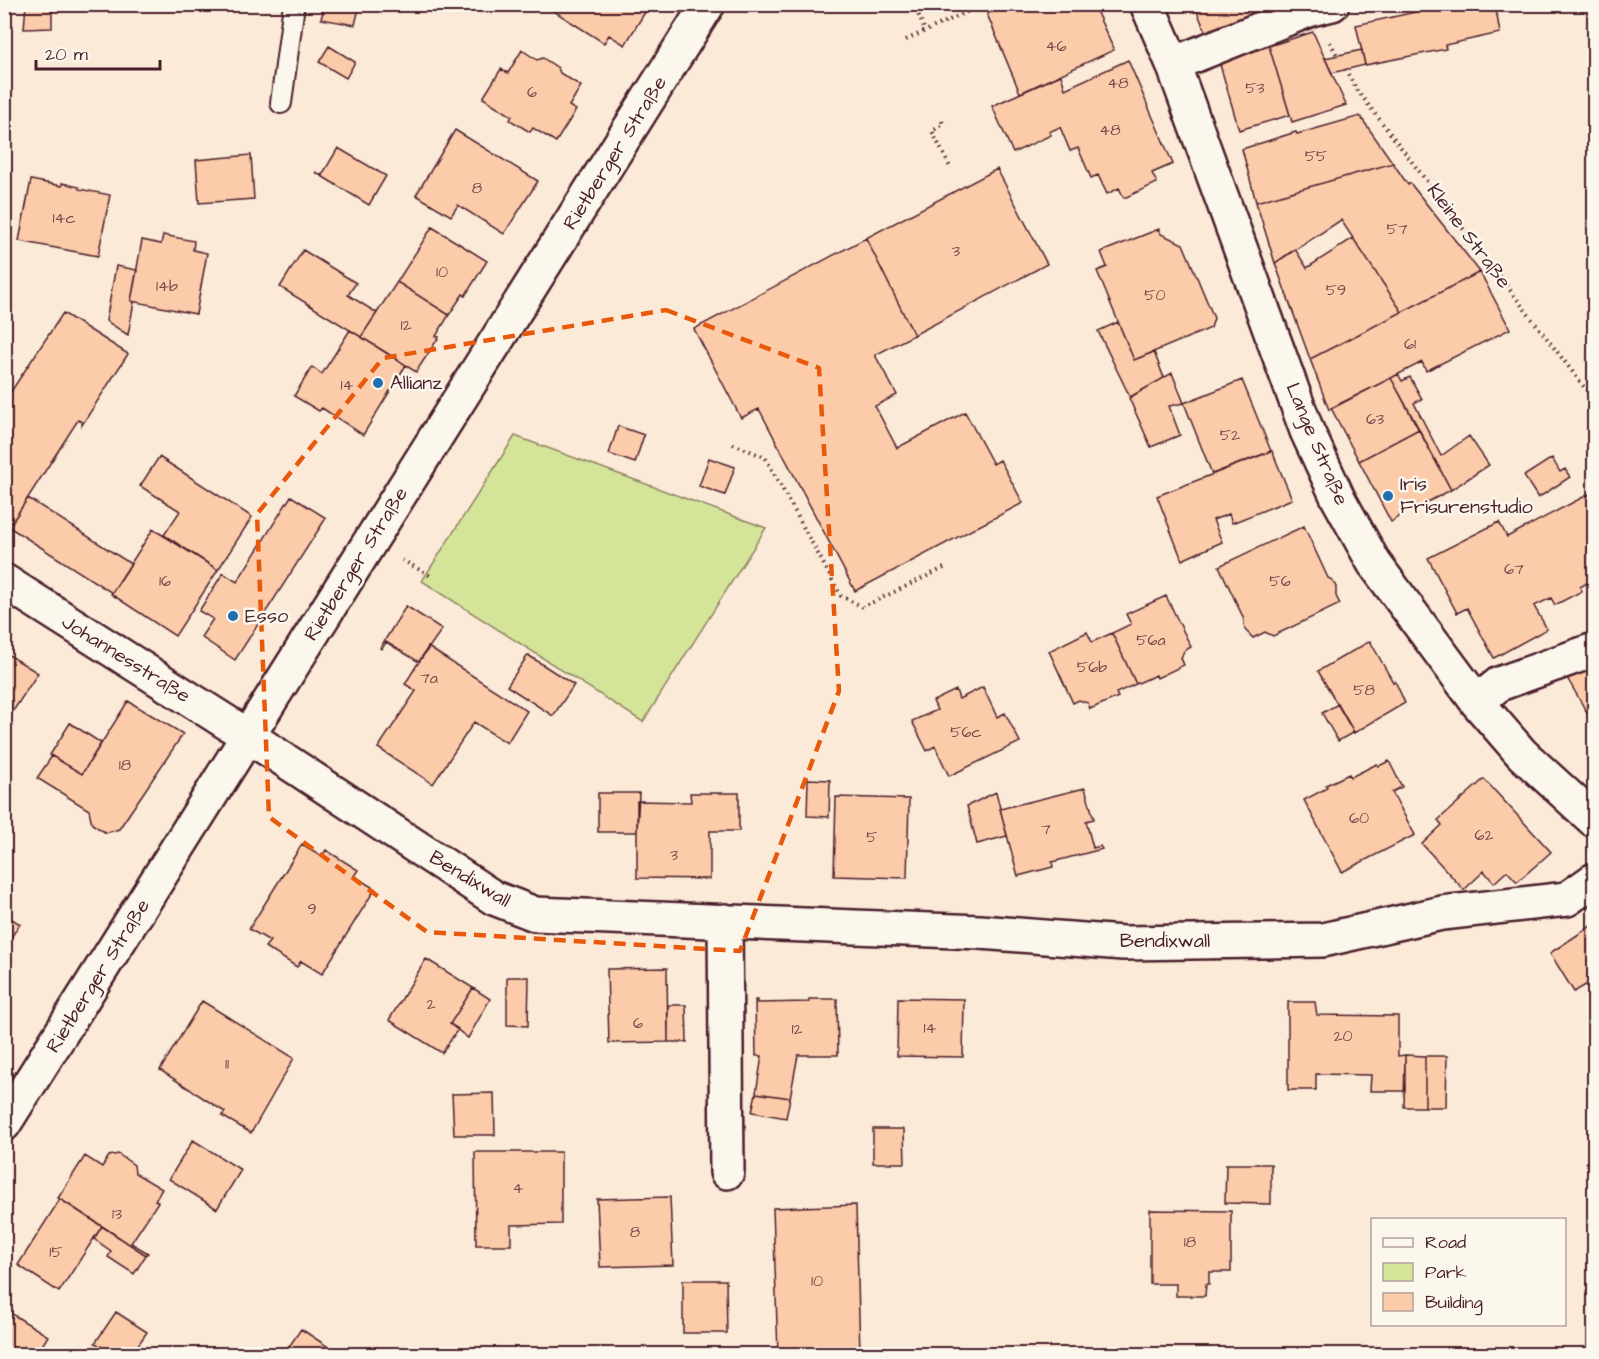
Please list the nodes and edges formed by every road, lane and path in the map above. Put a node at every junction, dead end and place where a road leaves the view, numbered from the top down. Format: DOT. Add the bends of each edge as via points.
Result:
graph roads {
  1 [pos="294,4"];
  2 [pos="708,4"];
  3 [pos="914,4"];
  4 [pos="984,4"];
  5 [pos="1147,4"];
  6 [pos="1332,4"];
  7 [pos="925,31"];
  8 [pos="906,40"];
  9 [pos="1173,64"];
  10 [pos="1345,69"];
  11 [pos="281,103"];
  12 [pos="942,121"];
  13 [pos="951,170"];
  14 [pos="1594,400"];
  15 [pos="733,444"];
  16 [pos="946,567"];
  17 [pos="4,581"];
  18 [pos="1594,650"];
  19 [pos="1477,702"];
  20 [pos="248,736"];
  21 [pos="1594,820"];
  22 [pos="1594,880"];
  23 [pos="725,921"];
  24 [pos="4,1124"];
  25 [pos="727,1172"];
  1 -- 11 [label="lane"];
  2 -- 20 [label="street, Rietberger Straße"];
  3 -- 7 [label="path"];
  4 -- 7 [label="path"];
  5 -- 9 [label="street, Lange Straße"];
  6 -- 9 [label="street"];
  7 -- 8 [label="path"];
  9 -- 19 [label="street, Lange Straße" via="1307,431 1338,498 1374,562"];
  10 -- 14 [label="path, Kleine Straße" via="1357,90"];
  12 -- 13 [label="path" via="943,125 932,131"];
  15 -- 16 [label="path" via="765,457 841,596 862,608"];
  17 -- 20 [label="street, Johannesstraße"];
  18 -- 19 [label="street" via="1499,684"];
  19 -- 21 [label="street, Lange Straße" via="1522,754"];
  20 -- 23 [label="street, Bendixwall" via="494,898 535,914"];
  20 -- 24 [label="street, Rietberger Straße"];
  22 -- 23 [label="street, Bendixwall" via="1567,899 1442,914 1323,940 1123,943 980,932"];
  23 -- 25 [label="street"];
}
